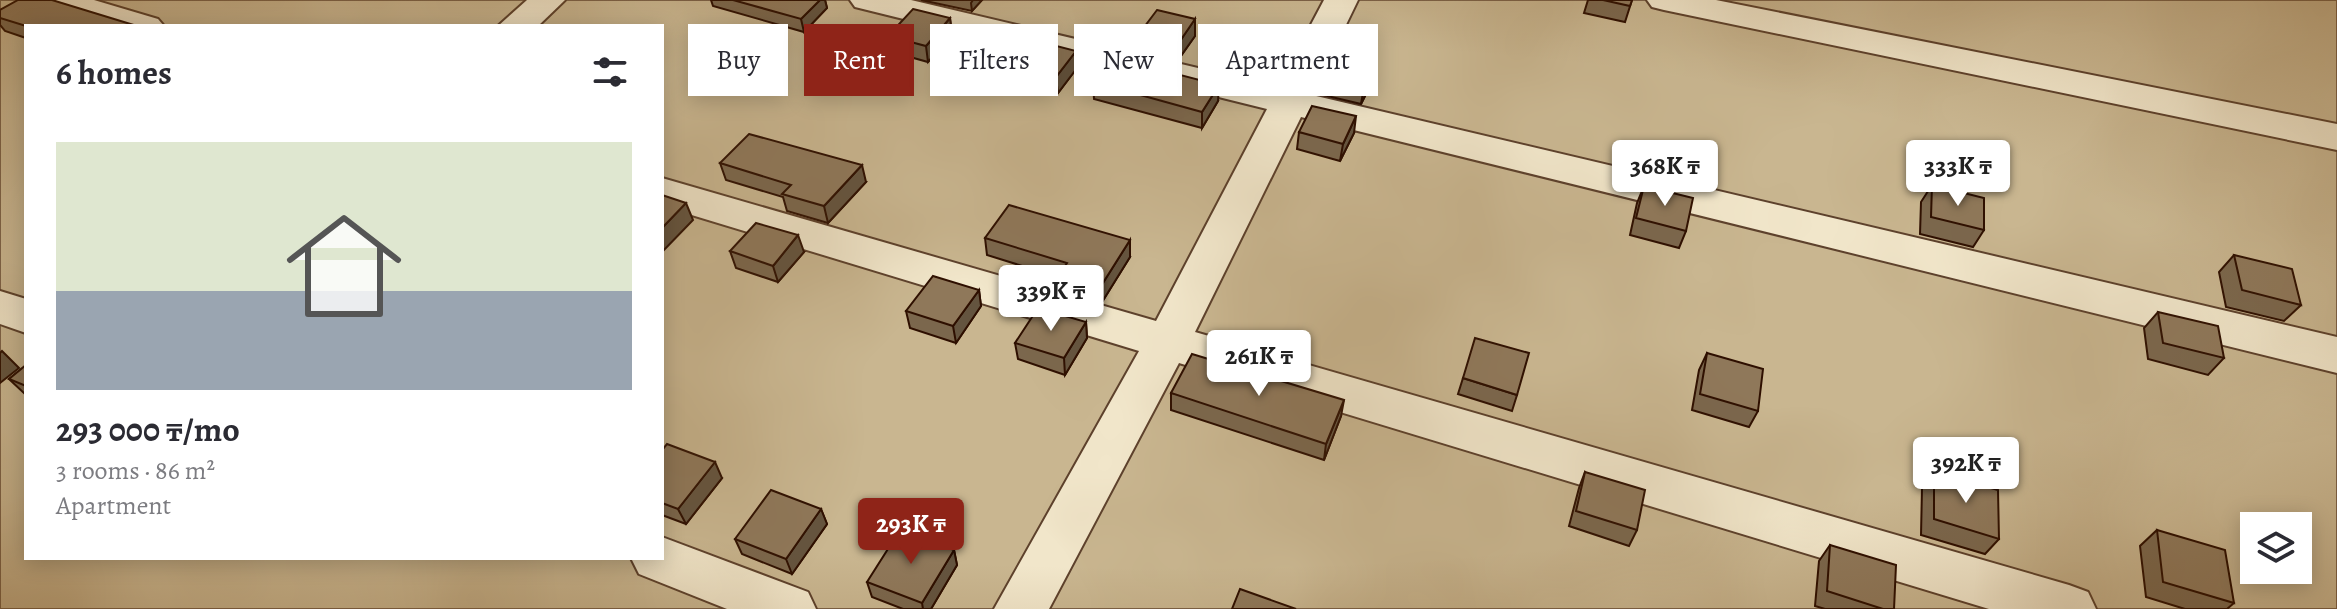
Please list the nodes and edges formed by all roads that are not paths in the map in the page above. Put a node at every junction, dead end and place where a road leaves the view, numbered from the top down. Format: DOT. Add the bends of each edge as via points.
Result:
graph roads {
  1 [pos="56,0"];
  2 [pos="548,0"];
  3 [pos="867,0"];
  4 [pos="1341,0"];
  5 [pos="1664,0"];
  6 [pos="139,24"];
  7 [pos="518,24"];
  8 [pos="1286,103"];
  9 [pos="2337,137"];
  10 [pos="664,193"];
  11 [pos="0,307"];
  12 [pos="24,315"];
  13 [pos="1168,341"];
  14 [pos="2337,355"];
  15 [pos="662,560"];
  16 [pos="789,609"];
  17 [pos="1021,609"];
  18 [pos="2069,609"];
  1 -- 6 [label="street"];
  2 -- 7 [label="street"];
  3 -- 8 [label="street"];
  4 -- 8 [label="street"];
  5 -- 9 [label="street"];
  8 -- 13 [label="street"];
  8 -- 14 [label="street"];
  10 -- 13 [label="street"];
  11 -- 12 [label="street"];
  13 -- 17 [label="street"];
  13 -- 18 [label="street"];
  15 -- 16 [label="street"];
}
